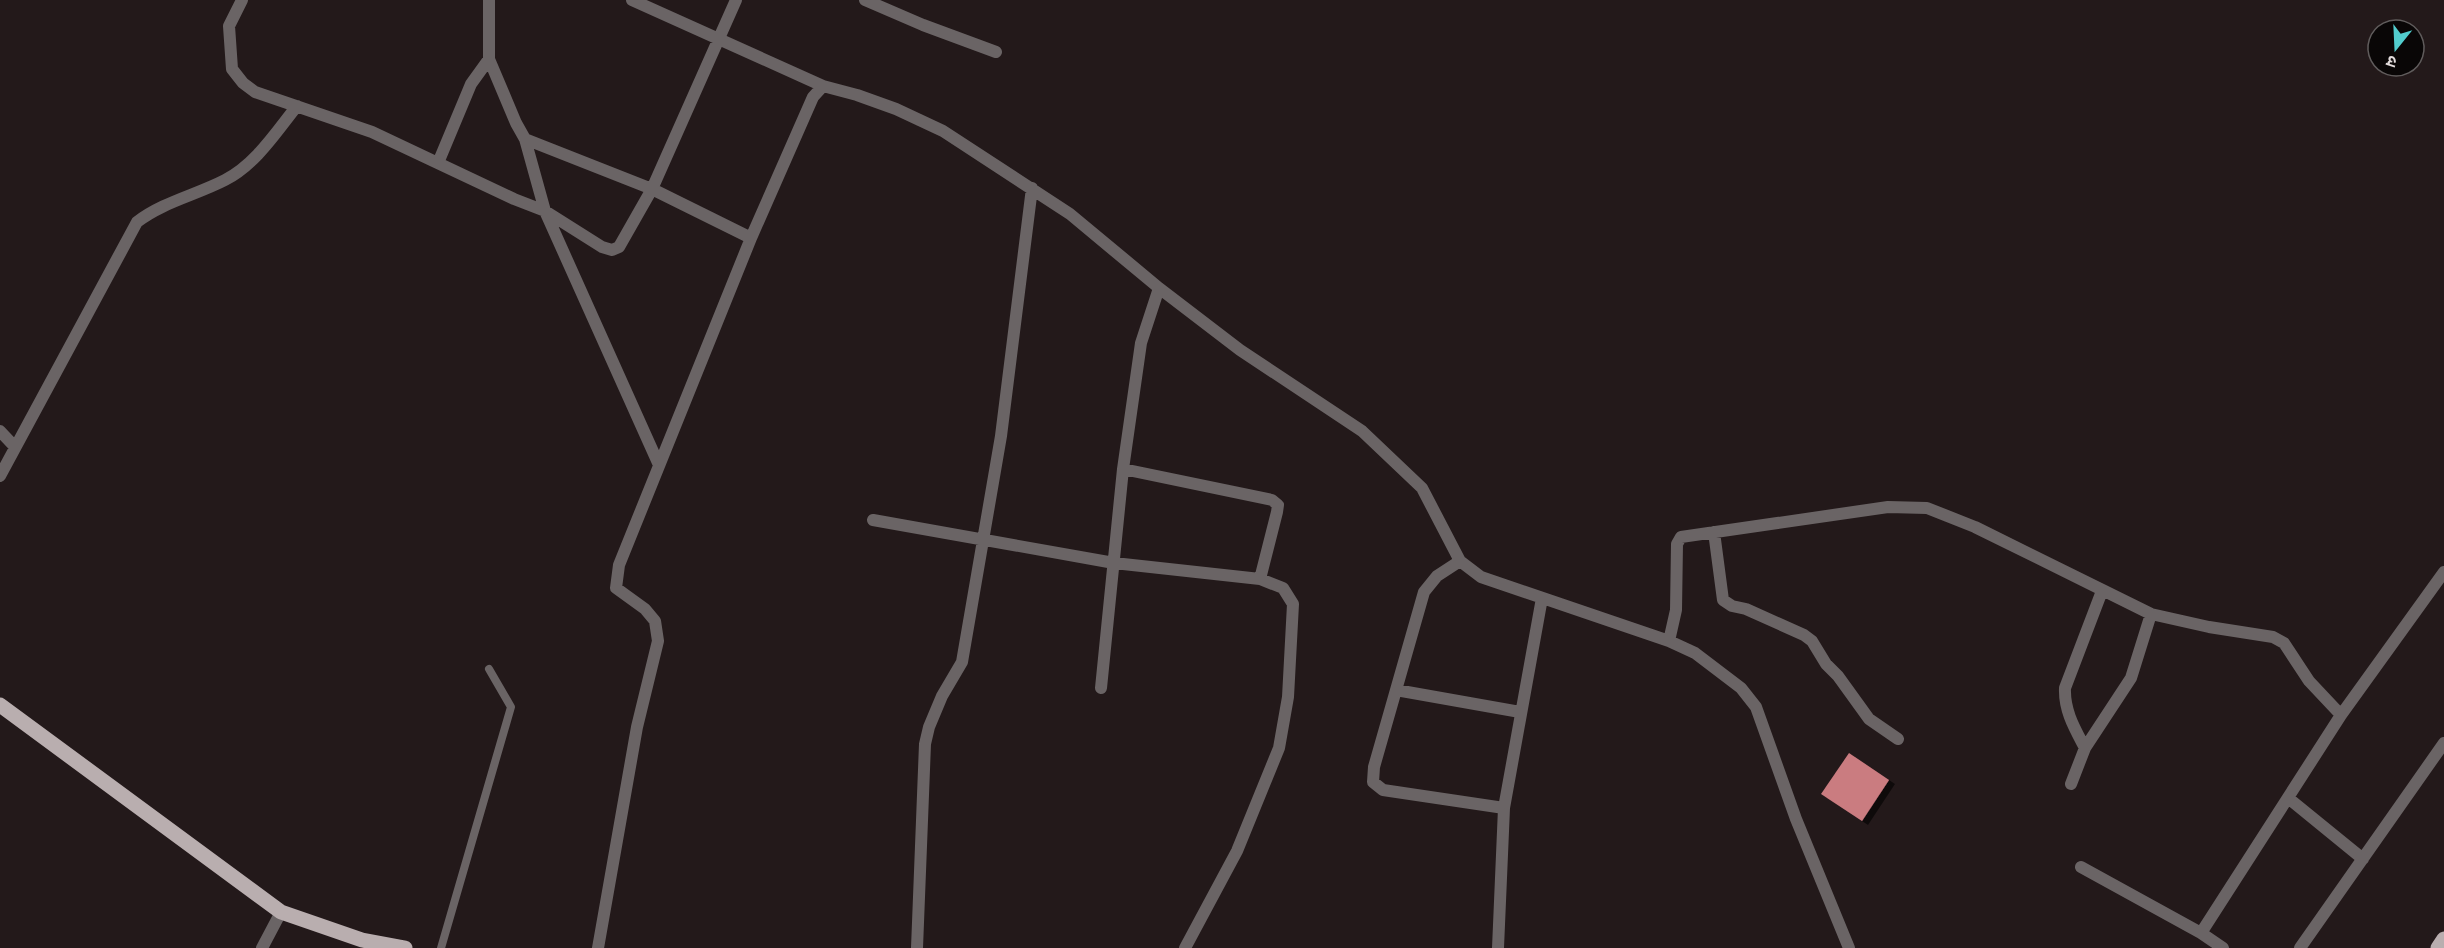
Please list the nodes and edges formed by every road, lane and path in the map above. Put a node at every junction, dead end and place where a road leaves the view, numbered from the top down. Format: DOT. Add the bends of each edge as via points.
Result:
graph roads {
  1 [pos="242,0"];
  2 [pos="489,0"];
  3 [pos="632,0"];
  4 [pos="736,0"];
  5 [pos="865,0"];
  6 [pos="718,38"];
  7 [pos="996,52"];
  8 [pos="489,59"];
  9 [pos="823,86"];
  10 [pos="297,106"];
  11 [pos="525,139"];
  12 [pos="438,163"];
  13 [pos="1032,188"];
  14 [pos="652,189"];
  15 [pos="545,211"];
  16 [pos="751,238"];
  17 [pos="1159,288"];
  18 [pos="0,431"];
  19 [pos="15,447"];
  20 [pos="659,465"];
  21 [pos="1123,469"];
  22 [pos="0,476"];
  23 [pos="873,520"];
  24 [pos="1714,532"];
  25 [pos="984,541"];
  26 [pos="1460,561"];
  27 [pos="1114,563"];
  28 [pos="2444,572"];
  29 [pos="1260,579"];
  30 [pos="2102,591"];
  31 [pos="1542,598"];
  32 [pos="2151,614"];
  33 [pos="1669,641"];
  34 [pos="489,669"];
  35 [pos="1101,688"];
  36 [pos="1396,690"];
  37 [pos="0,705"];
  38 [pos="1520,712"];
  39 [pos="2341,715"];
  40 [pos="1898,739"];
  41 [pos="2444,743"];
  42 [pos="2085,748"];
  43 [pos="2071,784"];
  44 [pos="2288,798"];
  45 [pos="1504,808"];
  46 [pos="2363,859"];
  47 [pos="2081,867"];
  48 [pos="281,912"];
  49 [pos="2201,933"];
  50 [pos="2444,939"];
  51 [pos="262,948"];
  52 [pos="405,948"];
  53 [pos="441,948"];
  54 [pos="598,948"];
  55 [pos="917,948"];
  56 [pos="1185,948"];
  57 [pos="1498,948"];
  58 [pos="1848,948"];
  59 [pos="2223,948"];
  60 [pos="2300,948"];
  61 [pos="2438,948"];
  1 -- 10 [label="street" via="229,26 232,69 255,92"];
  2 -- 8 [label="street"];
  3 -- 6 [label="street"];
  4 -- 6 [label="street"];
  5 -- 7 [label="street"];
  6 -- 9 [label="street"];
  6 -- 14 [label="street"];
  8 -- 11 [label="street"];
  8 -- 12 [label="street" via="471,84"];
  9 -- 13 [label="street" via="896,109 943,131"];
  9 -- 16 [label="street" via="813,97"];
  10 -- 12 [label="street" via="372,132"];
  10 -- 19 [label="street" via="256,157 228,178 153,210 137,222"];
  11 -- 14 [label="street"];
  11 -- 15 [label="street"];
  12 -- 15 [label="street"];
  13 -- 17 [label="street" via="1070,214"];
  13 -- 25 [label="street"];
  14 -- 15 [label="street" via="622,243 612,250"];
  14 -- 16 [label="street"];
  15 -- 20 [label="street"];
  16 -- 20 [label="street"];
  17 -- 21 [label="street" via="1141,343"];
  17 -- 26 [label="street" via="1240,350 1362,430 1422,488"];
  18 -- 19 [label="street"];
  19 -- 22 [label="street"];
  20 -- 54 [label="street" via="619,565 616,588 655,621 658,641 638,727"];
  21 -- 27 [label="street"];
  21 -- 29 [label="street" via="1272,500 1278,505 1277,512"];
  23 -- 25 [label="street"];
  24 -- 30 [label="street" via="1888,507 1927,508 1975,527"];
  24 -- 33 [label="street" via="1686,535 1677,543 1676,610"];
  24 -- 40 [label="street" via="1723,600 1812,641 1869,719"];
  25 -- 27 [label="street"];
  25 -- 55 [label="street" via="962,662 942,696 925,744"];
  26 -- 31 [label="street" via="1481,577"];
  26 -- 36 [label="street" via="1437,576 1424,592"];
  27 -- 29 [label="street"];
  27 -- 35 [label="street"];
  28 -- 39 [label="street"];
  29 -- 56 [label="street" via="1283,588 1293,604 1288,697 1279,748 1237,851"];
  30 -- 32 [label="street"];
  30 -- 42 [label="street" via="2065,688 2069,719"];
  31 -- 33 [label="street"];
  31 -- 38 [label="street"];
  32 -- 39 [label="street" via="2273,637 2284,643 2309,681"];
  32 -- 42 [label="street" via="2131,678"];
  33 -- 58 [label="street" via="1695,653 1742,688 1756,707"];
  34 -- 53 [label="lane" via="511,707"];
  36 -- 38 [label="street"];
  36 -- 45 [label="street" via="1373,783 1383,790"];
  37 -- 48 [label="main road"];
  38 -- 45 [label="street"];
  39 -- 44 [label="street"];
  41 -- 46 [label="street"];
  42 -- 43 [label="street"];
  44 -- 46 [label="street"];
  44 -- 49 [label="street"];
  45 -- 57 [label="street"];
  46 -- 60 [label="street"];
  47 -- 49 [label="street"];
  48 -- 51 [label="street"];
  48 -- 52 [label="main road" via="362,940"];
  49 -- 59 [label="street"];
  50 -- 61 [label="main road"];
}
